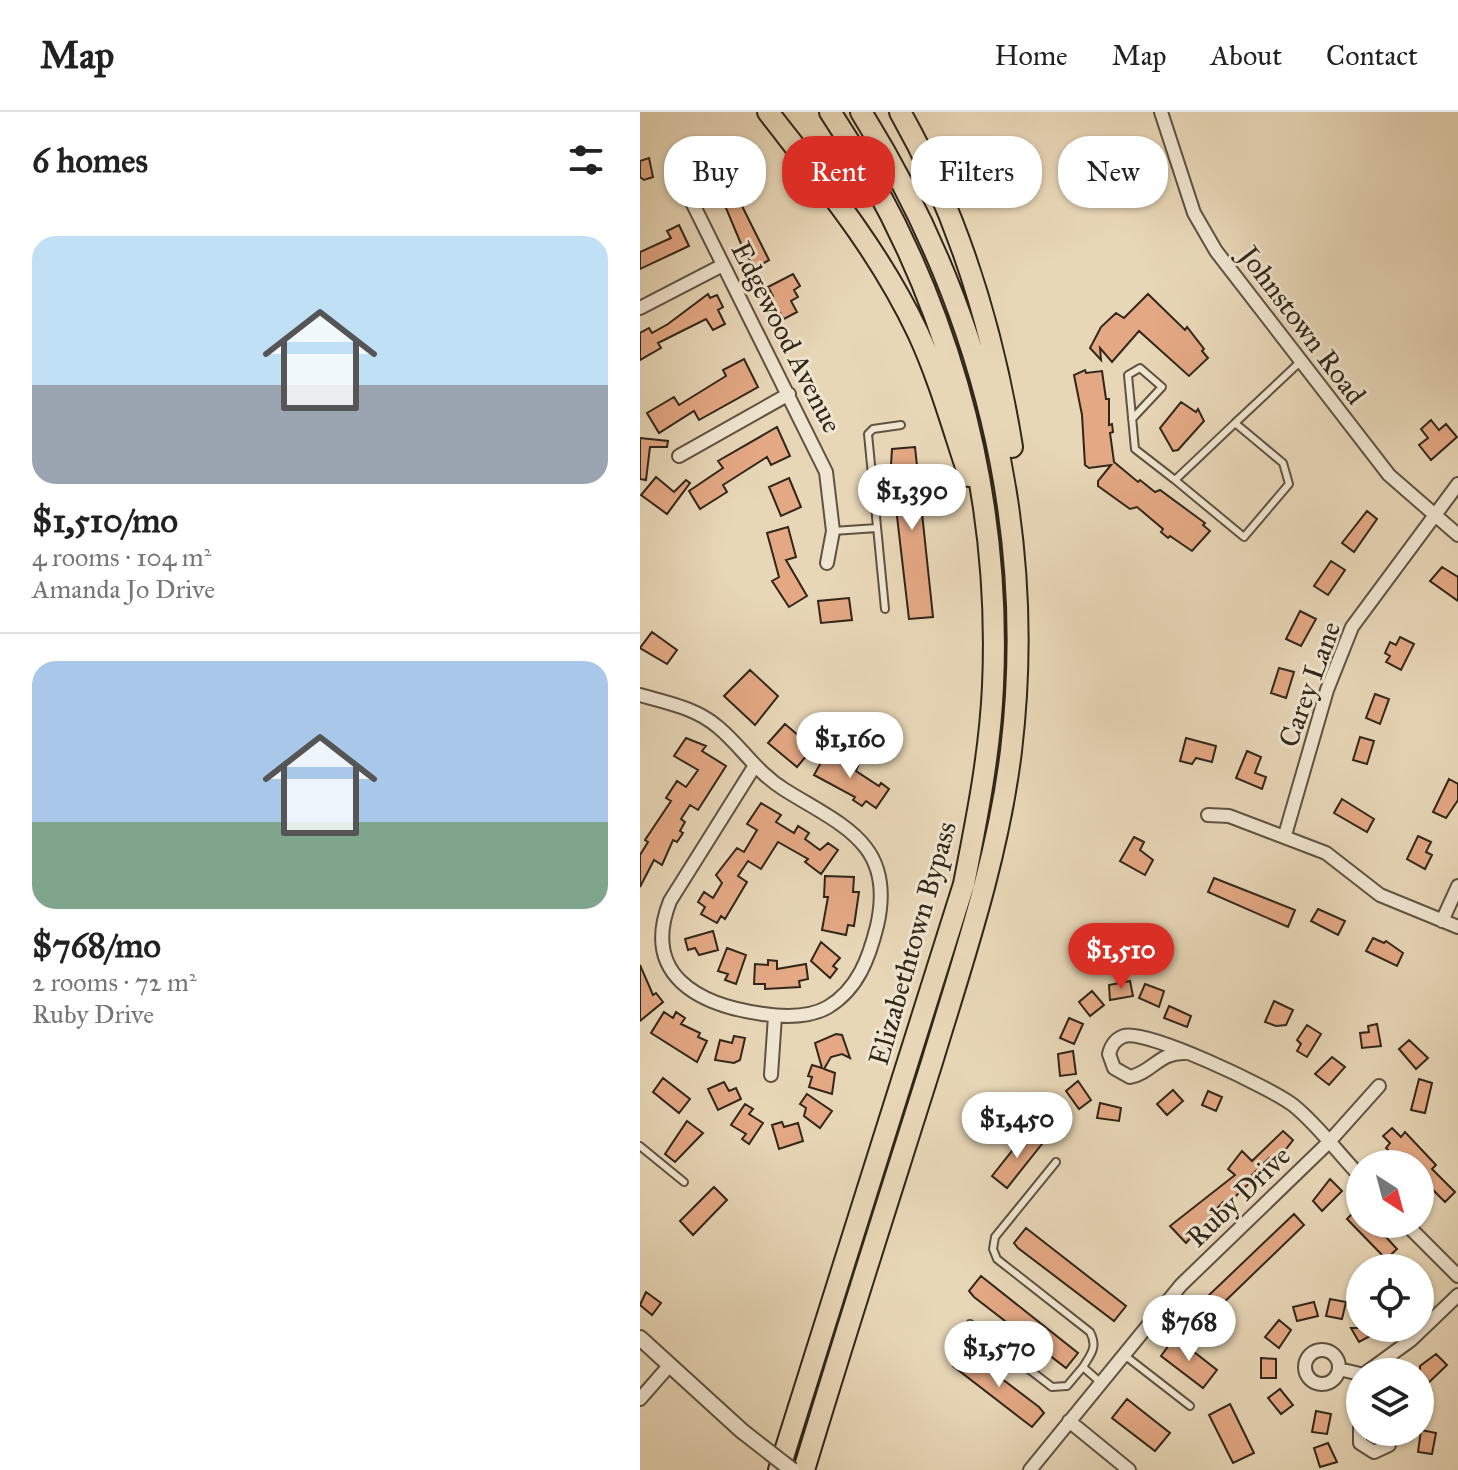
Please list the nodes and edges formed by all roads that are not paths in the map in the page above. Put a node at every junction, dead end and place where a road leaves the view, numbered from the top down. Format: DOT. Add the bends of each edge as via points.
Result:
graph roads {
  1 [pos="756,112"];
  2 [pos="768,112"];
  3 [pos="830,112"];
  4 [pos="861,112"];
  5 [pos="900,112"];
  6 [pos="907,112"];
  7 [pos="1161,112"];
  8 [pos="784,133"];
  9 [pos="913,136"];
  10 [pos="917,136"];
  11 [pos="695,208"];
  12 [pos="947,208"];
  13 [pos="723,265"];
  14 [pos="640,308"];
  15 [pos="1300,362"];
  16 [pos="789,394"];
  17 [pos="1132,419"];
  18 [pos="1235,423"];
  19 [pos="901,425"];
  20 [pos="679,456"];
  21 [pos="1175,480"];
  22 [pos="1458,484"];
  23 [pos="1434,516"];
  24 [pos="877,528"];
  25 [pos="987,530"];
  26 [pos="833,531"];
  27 [pos="1458,535"];
  28 [pos="1015,559"];
  29 [pos="827,563"];
  30 [pos="885,609"];
  31 [pos="640,695"];
  32 [pos="754,767"];
  33 [pos="1208,815"];
  34 [pos="1285,835"];
  35 [pos="1458,886"];
  36 [pos="1442,921"];
  37 [pos="1458,927"];
  38 [pos="775,1016"];
  39 [pos="1185,1053"];
  40 [pos="771,1075"];
  41 [pos="1379,1086"];
  42 [pos="1328,1143"];
  43 [pos="640,1146"];
  44 [pos="1056,1162"];
  45 [pos="1346,1162"];
  46 [pos="684,1182"];
  47 [pos="1420,1238"];
  48 [pos="1458,1276"];
  49 [pos="1458,1295"];
  50 [pos="970,1324"];
  51 [pos="640,1338"];
  52 [pos="1123,1354"];
  53 [pos="1386,1358"];
  54 [pos="668,1367"];
  55 [pos="1083,1367"];
  56 [pos="1339,1369"];
  57 [pos="1346,1371"];
  58 [pos="1100,1382"];
  59 [pos="641,1395"];
  60 [pos="1190,1406"];
  61 [pos="1069,1421"];
  62 [pos="1365,1446"];
  63 [pos="1387,1446"];
  64 [pos="779,1470"];
  65 [pos="792,1470"];
  66 [pos="804,1470"];
  67 [pos="1030,1470"];
  68 [pos="1129,1470"];
  1 -- 8 [label="highway"];
  2 -- 8 [label="highway"];
  3 -- 25 [label="highway, Elizabethtown Bypass" via="895,222 936,316 971,432"];
  4 -- 28 [label="highway, Elizabethtown Bypass" via="918,212 965,324 998,440"];
  5 -- 9 [label="highway"];
  6 -- 10 [label="highway"];
  7 -- 15 [label="street, Johnstown Road" via="1194,213 1216,251"];
  8 -- 25 [label="highway" via="879,260 918,334"];
  11 -- 13 [label="street, Edgewood Avenue"];
  12 -- 28 [label="highway" via="966,255 1003,391 1018,486"];
  13 -- 14 [label="street"];
  13 -- 16 [label="street, Edgewood Avenue"];
  15 -- 18 [label="lane"];
  15 -- 23 [label="street, Johnstown Road" via="1389,475"];
  16 -- 20 [label="street"];
  16 -- 26 [label="street, Edgewood Avenue" via="826,472"];
  17 -- 17 [label="lane" via="1128,375 1140,368 1162,387"];
  17 -- 21 [label="lane" via="1135,449"];
  18 -- 21 [label="lane"];
  18 -- 21 [label="lane" via="1283,463 1289,484 1244,537"];
  19 -- 24 [label="lane" via="868,434"];
  22 -- 23 [label="street, Carey Lane"];
  23 -- 27 [label="street, Johnstown Road"];
  23 -- 34 [label="street, Carey Lane" via="1352,627 1327,690"];
  24 -- 26 [label="lane"];
  24 -- 30 [label="lane"];
  25 -- 64 [label="highway, Elizabethtown Bypass" via="993,687 964,884"];
  26 -- 29 [label="street, Edgewood Avenue"];
  28 -- 66 [label="highway, Elizabethtown Bypass" via="1015,714 991,862"];
  31 -- 32 [label="street" via="709,720"];
  32 -- 38 [label="street" via="676,889 662,937 670,970 693,993 724,1006"];
  32 -- 38 [label="street" via="852,831 873,858 880,881 868,960 850,989 817,1012"];
  33 -- 34 [label="street" via="1229,816"];
  34 -- 36 [label="street" via="1326,853 1380,895"];
  35 -- 36 [label="street"];
  36 -- 37 [label="street"];
  38 -- 40 [label="street"];
  39 -- 39 [label="street" via="1133,1035 1116,1040 1109,1054 1114,1068 1130,1077 1168,1053"];
  39 -- 42 [label="street" via="1279,1095"];
  41 -- 42 [label="street, Ruby Drive"];
  42 -- 45 [label="street"];
  42 -- 52 [label="street, Ruby Drive" via="1181,1285"];
  43 -- 46 [label="lane"];
  44 -- 55 [label="lane" via="995,1237 993,1249 997,1259 1090,1332 1094,1350"];
  47 -- 48 [label="street"];
  49 -- 53 [label="street"];
  50 -- 55 [label="lane" via="1052,1387 1067,1386"];
  51 -- 54 [label="street"];
  52 -- 58 [label="street, Ruby Drive"];
  52 -- 60 [label="lane"];
  54 -- 59 [label="street"];
  54 -- 65 [label="street, bridge"];
  55 -- 58 [label="lane"];
  56 -- 57 [label="street"];
  58 -- 61 [label="street, Ruby Drive"];
  61 -- 67 [label="street, Ruby Drive"];
  61 -- 68 [label="street"];
  62 -- 63 [label="street" via="1374,1452"];
}
